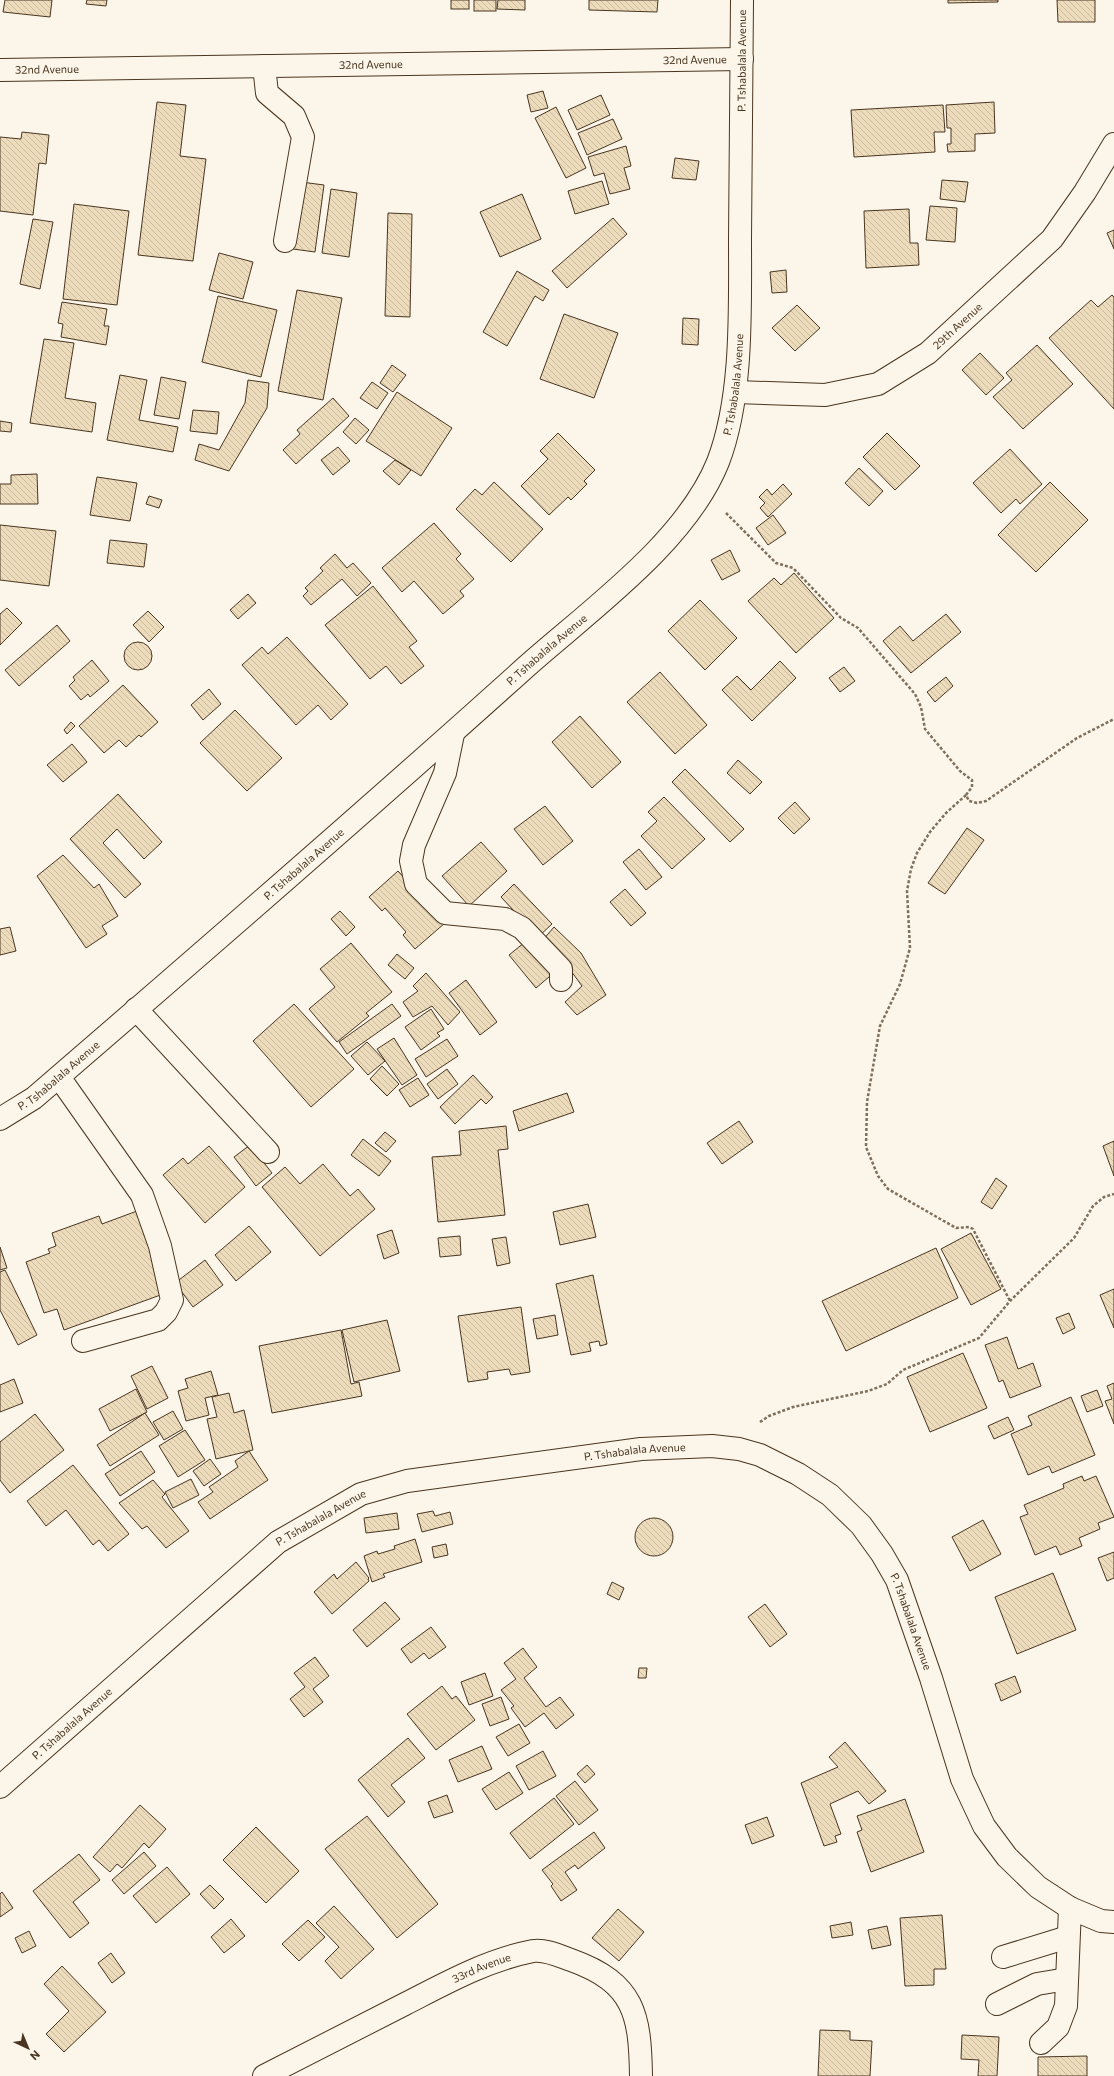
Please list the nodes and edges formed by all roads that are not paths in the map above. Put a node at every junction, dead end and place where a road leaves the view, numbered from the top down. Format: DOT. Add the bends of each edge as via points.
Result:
graph roads {
  1 [pos="742,0"];
  2 [pos="742,59"];
  3 [pos="264,66"];
  4 [pos="0,70"];
  5 [pos="1114,144"];
  6 [pos="285,241"];
  7 [pos="736,392"];
  8 [pos="453,734"];
  9 [pos="561,980"];
  10 [pos="136,1009"];
  11 [pos="59,1076"];
  12 [pos="0,1120"];
  13 [pos="268,1152"];
  14 [pos="83,1341"];
  15 [pos="0,1788"];
  16 [pos="1070,1908"];
  17 [pos="1114,1922"];
  18 [pos="1068,1937"];
  19 [pos="1002,1957"];
  20 [pos="1067,1978"];
  21 [pos="997,2004"];
  22 [pos="1041,2043"];
  23 [pos="264,2076"];
  24 [pos="641,2076"];
  1 -- 2 [label="street, P. Tshabalala Avenue"];
  2 -- 3 [label="street, 32nd Avenue"];
  2 -- 7 [label="street, P. Tshabalala Avenue" via="740,283"];
  3 -- 4 [label="street, 32nd Avenue"];
  3 -- 6 [label="street" via="267,93 294,116 303,137"];
  5 -- 7 [label="street, 29th Avenue" via="1052,239 928,352 878,384 825,395"];
  7 -- 8 [label="street, P. Tshabalala Avenue" via="719,460 704,492 684,520 646,562"];
  8 -- 9 [label="street" via="445,773 414,845 411,861 416,884 445,913 505,919 522,928 561,969"];
  8 -- 10 [label="street, P. Tshabalala Avenue"];
  10 -- 11 [label="street, P. Tshabalala Avenue"];
  10 -- 13 [label="street"];
  11 -- 12 [label="street, P. Tshabalala Avenue" via="34,1098"];
  11 -- 14 [label="street" via="142,1195 160,1246 172,1300 158,1320"];
  15 -- 16 [label="street, P. Tshabalala Avenue" via="278,1542 361,1494 407,1481 641,1449 712,1446 739,1449 760,1455 798,1474 830,1495 861,1525 882,1554 897,1580 962,1779 984,1826 1006,1857 1038,1887"];
  16 -- 17 [label="street, P. Tshabalala Avenue" via="1101,1921"];
  16 -- 18 [label="street"];
  18 -- 19 [label="street"];
  18 -- 20 [label="street"];
  20 -- 21 [label="street" via="1037,1984"];
  20 -- 22 [label="street" via="1066,2006 1058,2027"];
  23 -- 24 [label="street, 33rd Avenue" via="477,1968 535,1951 555,1954 579,1963 613,1983 627,1998 636,2017"];
}
